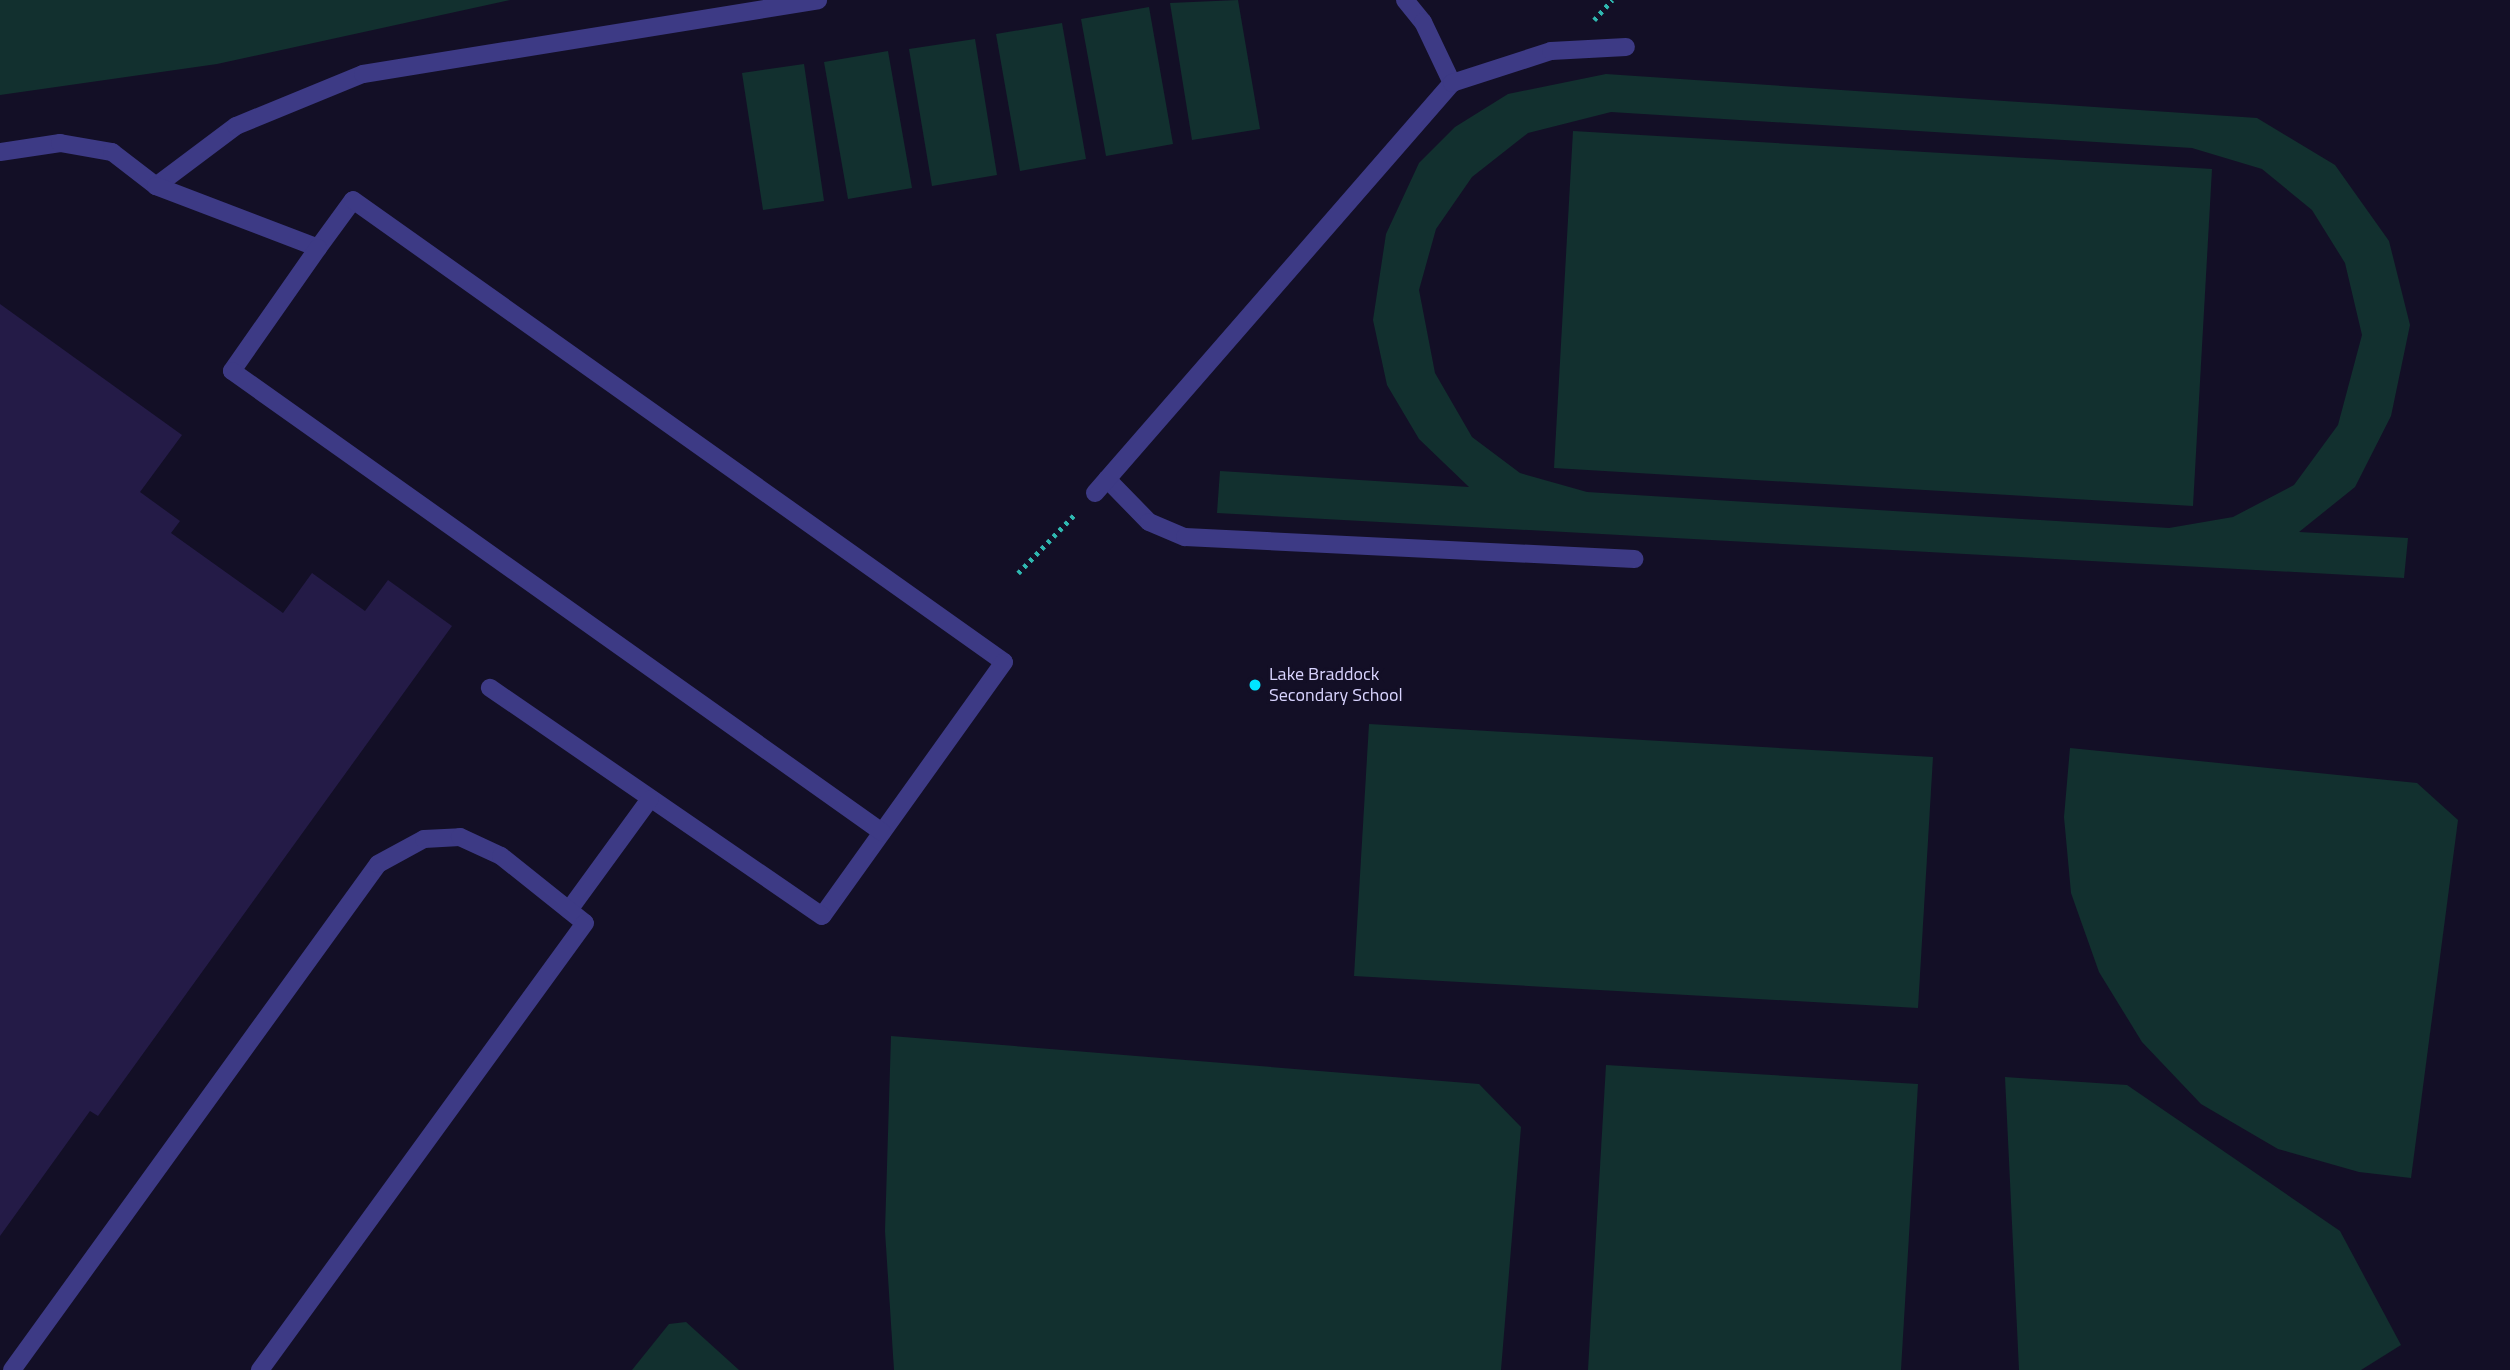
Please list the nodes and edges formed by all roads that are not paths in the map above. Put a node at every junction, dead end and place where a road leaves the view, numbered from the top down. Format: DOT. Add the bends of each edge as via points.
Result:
graph roads {
  1 [pos="818,0"];
  2 [pos="1405,0"];
  3 [pos="1626,47"];
  4 [pos="1452,83"];
  5 [pos="0,152"];
  6 [pos="156,186"];
  7 [pos="318,248"];
  8 [pos="1634,559"];
  9 [pos="490,688"];
  10 [pos="650,799"];
  11 [pos="882,832"];
  12 [pos="569,910"];
  13 [pos="12,1370"];
  14 [pos="260,1370"];
  1 -- 6 [label="lane" via="363,74 236,127"];
  2 -- 4 [label="lane" via="1423,22"];
  3 -- 4 [label="lane" via="1551,51"];
  4 -- 8 [label="lane" via="1101,486 1149,522 1185,537"];
  5 -- 6 [label="lane" via="60,143 111,152"];
  6 -- 7 [label="lane"];
  7 -- 11 [label="lane" via="232,370"];
  7 -- 11 [label="lane" via="353,200 1004,662"];
  9 -- 10 [label="lane"];
  10 -- 11 [label="lane" via="822,915"];
  10 -- 12 [label="lane"];
  12 -- 13 [label="lane" via="501,856 460,836 424,839 377,864"];
  12 -- 14 [label="lane" via="585,923"];
}
